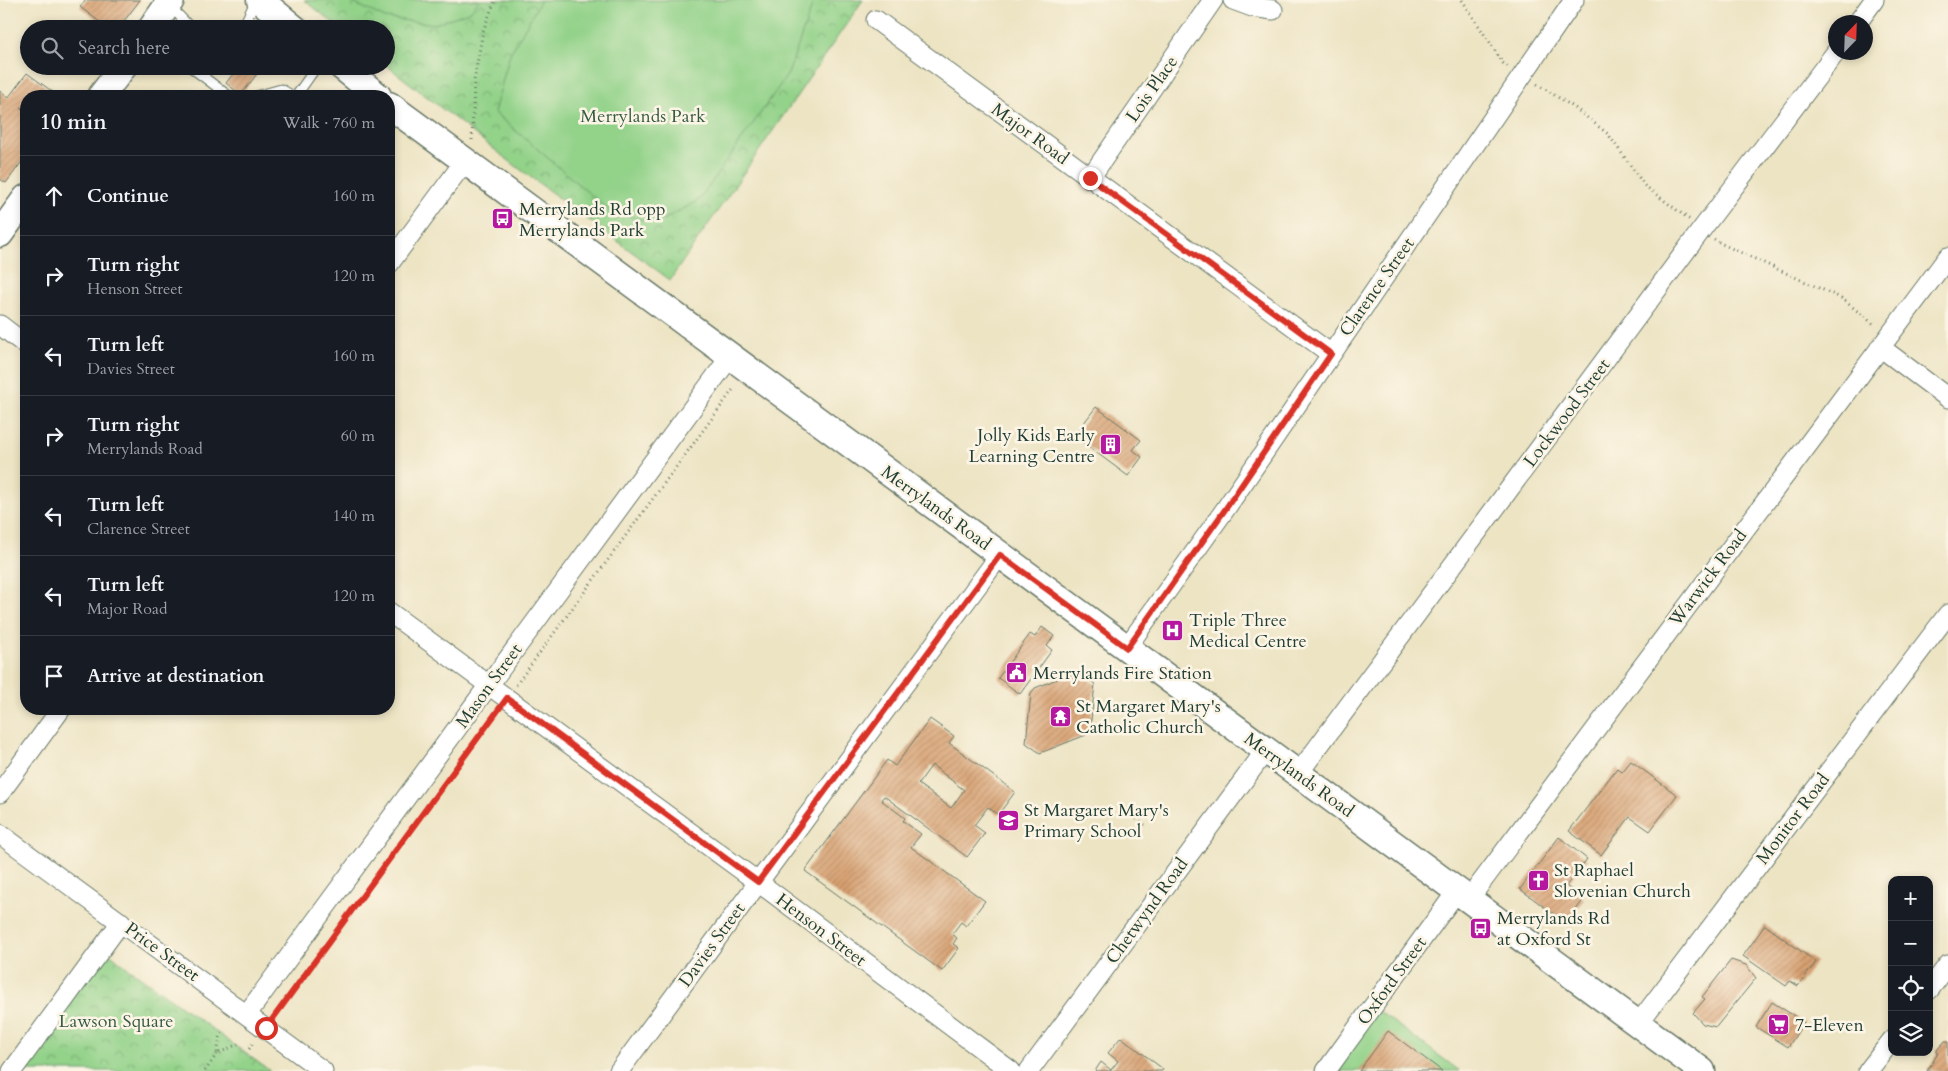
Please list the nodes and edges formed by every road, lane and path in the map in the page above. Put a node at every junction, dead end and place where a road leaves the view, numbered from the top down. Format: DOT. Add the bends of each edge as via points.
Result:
graph roads {
  1 [pos="258,0"];
  2 [pos="495,0"];
  3 [pos="1213,0"];
  4 [pos="1233,0"];
  5 [pos="1462,0"];
  6 [pos="1574,0"];
  7 [pos="1874,0"];
  8 [pos="169,2"];
  9 [pos="1273,10"];
  10 [pos="1863,15"];
  11 [pos="157,20"];
  12 [pos="184,20"];
  13 [pos="247,20"];
  14 [pos="284,20"];
  15 [pos="876,20"];
  16 [pos="1830,60"];
  17 [pos="1506,65"];
  18 [pos="117,75"];
  19 [pos="204,75"];
  20 [pos="310,75"];
  21 [pos="352,75"];
  22 [pos="1538,85"];
  23 [pos="106,90"];
  24 [pos="222,90"];
  25 [pos="299,90"];
  26 [pos="371,90"];
  27 [pos="395,108"];
  28 [pos="468,151"];
  29 [pos="1090,178"];
  30 [pos="20,206"];
  31 [pos="1686,218"];
  32 [pos="0,234"];
  33 [pos="1716,240"];
  34 [pos="395,255"];
  35 [pos="1948,257"];
  36 [pos="1868,319"];
  37 [pos="0,325"];
  38 [pos="20,340"];
  39 [pos="1880,347"];
  40 [pos="1331,354"];
  41 [pos="730,357"];
  42 [pos="735,387"];
  43 [pos="1948,398"];
  44 [pos="1000,555"];
  45 [pos="1948,614"];
  46 [pos="395,616"];
  47 [pos="1127,648"];
  48 [pos="490,685"];
  49 [pos="507,698"];
  50 [pos="58,715"];
  51 [pos="1266,750"];
  52 [pos="1298,774"];
  53 [pos="0,793"];
  54 [pos="1128,813"];
  55 [pos="1145,826"];
  56 [pos="0,834"];
  57 [pos="758,882"];
  58 [pos="1463,895"];
  59 [pos="121,922"];
  60 [pos="1948,964"];
  61 [pos="1933,985"];
  62 [pos="247,1014"];
  63 [pos="1638,1024"];
  64 [pos="266,1028"];
  65 [pos="221,1032"];
  66 [pos="238,1044"];
  67 [pos="1888,1045"];
  68 [pos="249,1049"];
  69 [pos="218,1054"];
  70 [pos="1690,1068"];
  71 [pos="12,1071"];
  72 [pos="205,1071"];
  73 [pos="323,1071"];
  74 [pos="619,1071"];
  75 [pos="1010,1071"];
  76 [pos="1029,1071"];
  77 [pos="1326,1071"];
  78 [pos="1868,1071"];
  1 -- 13 [label="lane"];
  1 -- 14 [label="main road"];
  2 -- 28 [label="path" via="483,31 474,81"];
  3 -- 29 [label="street, Lois Place"];
  4 -- 9 [label="street"];
  5 -- 17 [label="path"];
  6 -- 40 [label="street, Clarence Street"];
  7 -- 10 [label="street"];
  8 -- 11 [label="main road"];
  8 -- 12 [label="lane"];
  15 -- 29 [label="street, Major Road"];
  16 -- 52 [label="street, Lockwood Street"];
  18 -- 23 [label="main road"];
  19 -- 24 [label="lane"];
  20 -- 25 [label="lane"];
  21 -- 26 [label="main road"];
  22 -- 31 [label="path" via="1608,134 1645,186"];
  27 -- 28 [label="main road, Merrylands Road"];
  28 -- 34 [label="street"];
  28 -- 41 [label="main road, Merrylands Road"];
  29 -- 40 [label="street, Major Road"];
  30 -- 32 [label="main road"];
  33 -- 36 [label="path" via="1841,298"];
  35 -- 39 [label="street, Warwick Road"];
  37 -- 38 [label="street"];
  39 -- 43 [label="street"];
  39 -- 58 [label="street, Warwick Road"];
  40 -- 47 [label="street, Clarence Street"];
  41 -- 44 [label="main road, Merrylands Road"];
  41 -- 48 [label="street, Mason Street"];
  42 -- 49 [label="path"];
  44 -- 47 [label="main road, Merrylands Road"];
  44 -- 57 [label="street, Davies Street"];
  45 -- 63 [label="street, Monitor Road"];
  46 -- 48 [label="street, Henson Street"];
  47 -- 51 [label="main road, Merrylands Road"];
  48 -- 49 [label="street, Henson Street"];
  48 -- 62 [label="street, Mason Street"];
  49 -- 57 [label="street, Henson Street"];
  49 -- 64 [label="path"];
  50 -- 53 [label="street"];
  51 -- 52 [label="main road, Merrylands Road"];
  51 -- 76 [label="street, Chetwynd Road"];
  52 -- 58 [label="main road, Merrylands Road"];
  54 -- 55 [label="path"];
  56 -- 59 [label="street, Price Street"];
  57 -- 74 [label="street, Davies Street"];
  57 -- 75 [label="street, Henson Street"];
  58 -- 63 [label="main road, Merrylands Road"];
  58 -- 77 [label="street, Oxford Street"];
  59 -- 62 [label="street, Price Street"];
  59 -- 71 [label="street"];
  60 -- 61 [label="street"];
  62 -- 64 [label="street, Price Street"];
  63 -- 70 [label="main road, Merrylands Road"];
  64 -- 68 [label="path"];
  64 -- 73 [label="street, Price Street"];
  65 -- 69 [label="path"];
  66 -- 69 [label="path"];
  67 -- 78 [label="street"];
  69 -- 72 [label="path"];
}
